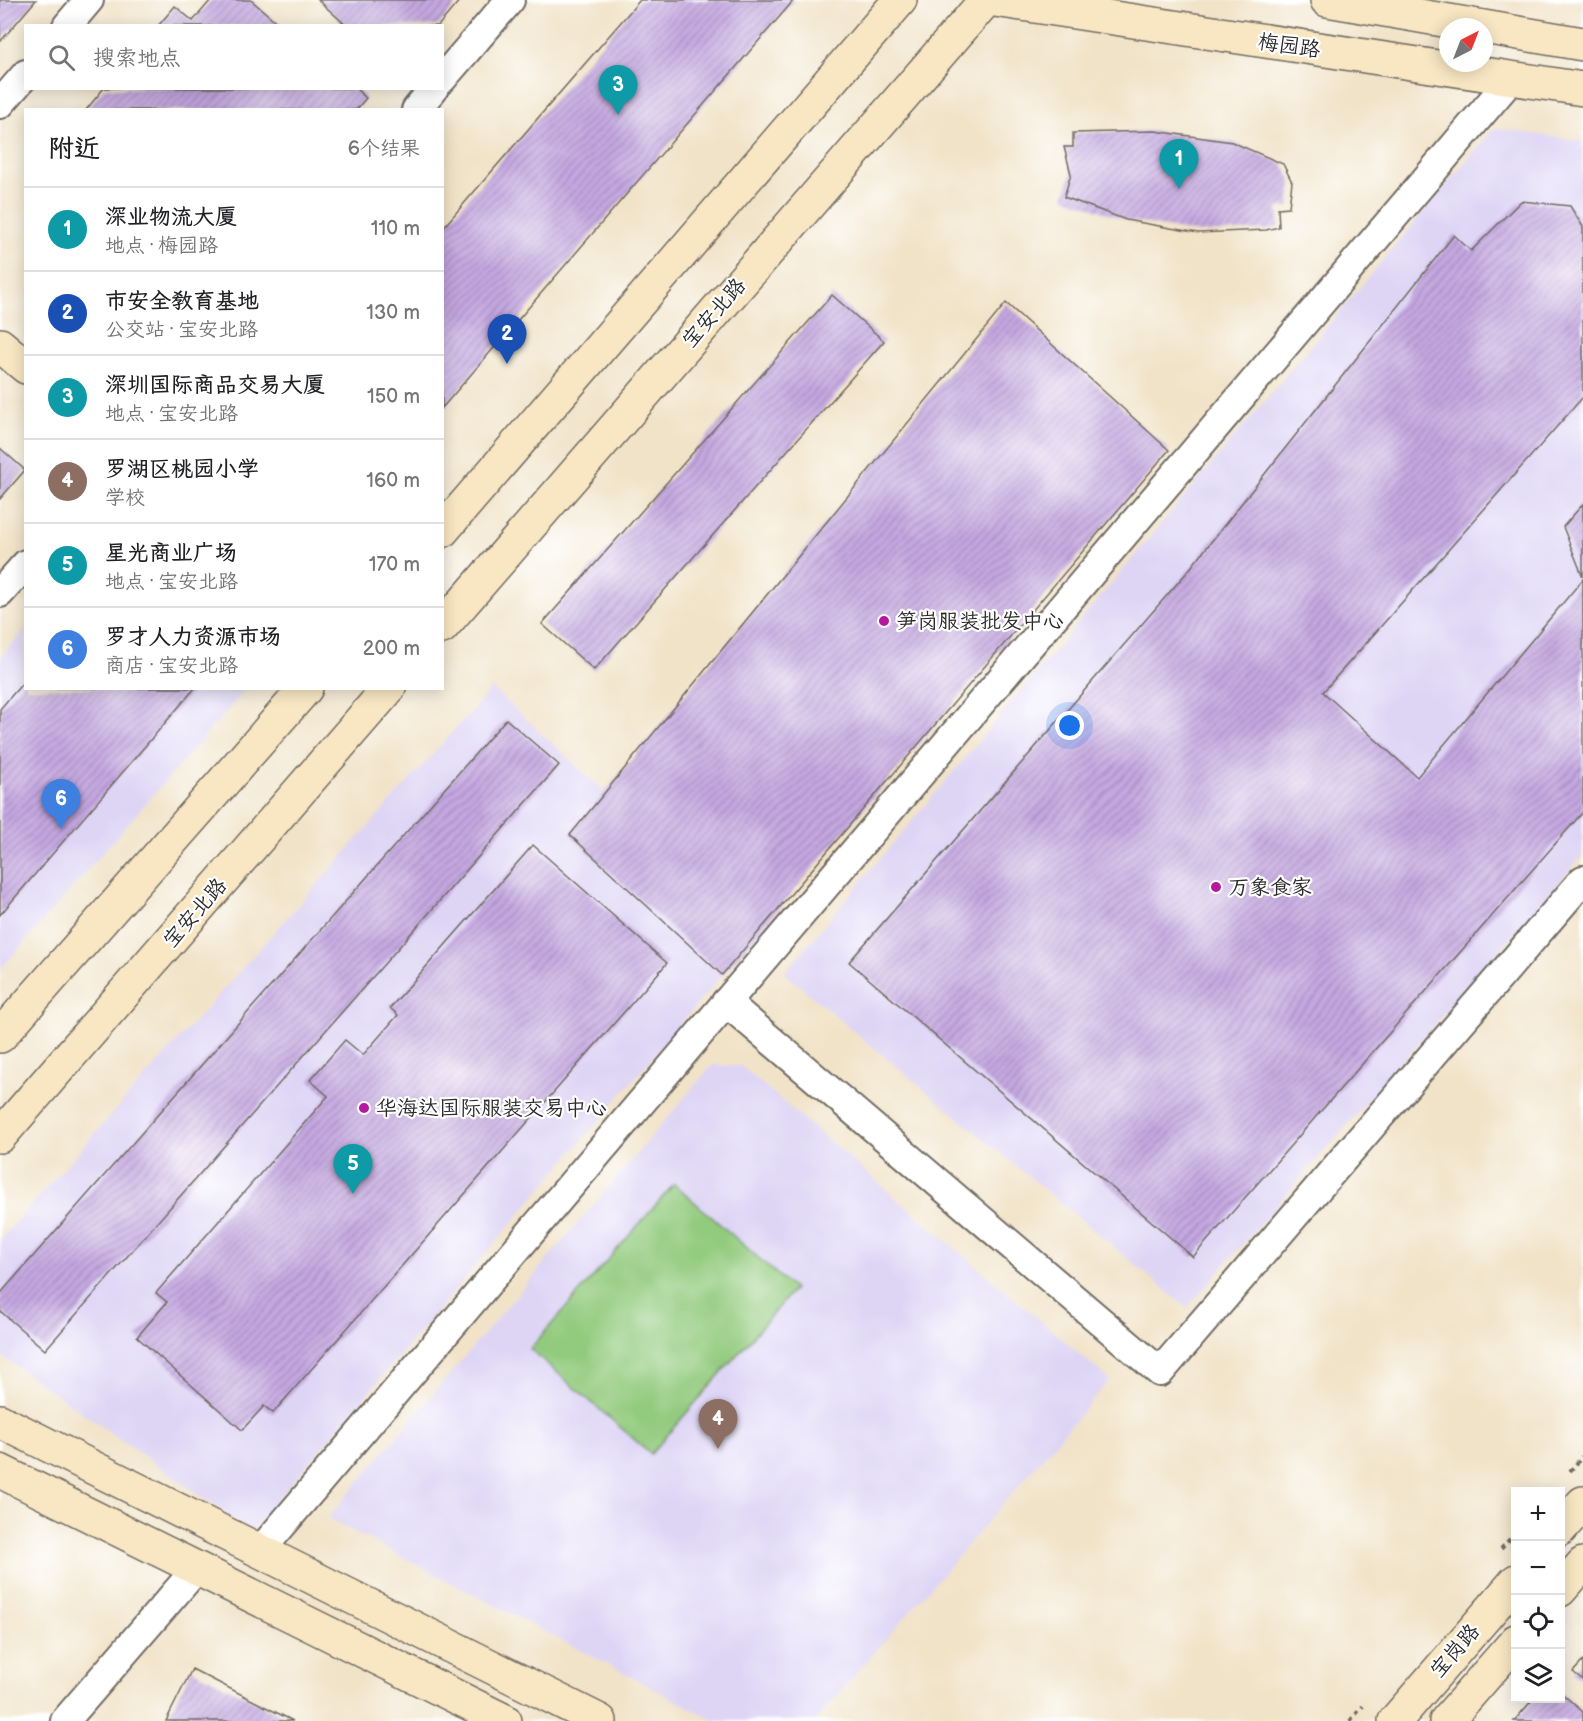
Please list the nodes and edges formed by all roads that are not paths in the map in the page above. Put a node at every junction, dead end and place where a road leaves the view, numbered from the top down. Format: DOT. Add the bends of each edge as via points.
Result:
graph roads {
  1 [pos="89,0"];
  2 [pos="510,0"];
  3 [pos="900,0"];
  4 [pos="986,0"];
  5 [pos="995,0"];
  6 [pos="1327,0"];
  7 [pos="69,24"];
  8 [pos="1583,44"];
  9 [pos="24,76"];
  10 [pos="444,77"];
  11 [pos="1511,79"];
  12 [pos="1583,89"];
  13 [pos="432,90"];
  14 [pos="0,104"];
  15 [pos="418,108"];
  16 [pos="0,345"];
  17 [pos="24,366"];
  18 [pos="444,529"];
  19 [pos="24,566"];
  20 [pos="0,593"];
  21 [pos="444,625"];
  22 [pos="304,690"];
  23 [pos="387,690"];
  24 [pos="1583,880"];
  25 [pos="726,1002"];
  26 [pos="0,1036"];
  27 [pos="0,1136"];
  28 [pos="0,1421"];
  29 [pos="0,1471"];
  30 [pos="1583,1503"];
  31 [pos="1565,1523"];
  32 [pos="260,1551"];
  33 [pos="1583,1564"];
  34 [pos="198,1567"];
  35 [pos="1565,1584"];
  36 [pos="1511,1586"];
  37 [pos="1511,1646"];
  38 [pos="65,1721"];
  39 [pos="505,1721"];
  40 [pos="600,1721"];
  41 [pos="1395,1721"];
  42 [pos="1446,1721"];
  1 -- 7 [label="street"];
  2 -- 10 [label="street"];
  3 -- 18 [label="street"];
  4 -- 21 [label="street, 宝安北路"];
  5 -- 11 [label="street, 梅园路"];
  6 -- 8 [label="street"];
  9 -- 14 [label="street"];
  11 -- 12 [label="street, 梅园路"];
  11 -- 25 [label="street"];
  13 -- 15 [label="street"];
  16 -- 17 [label="street"];
  19 -- 20 [label="street"];
  22 -- 26 [label="street"];
  23 -- 27 [label="street, 宝安北路"];
  24 -- 25 [label="street" via="1160,1372"];
  25 -- 32 [label="street"];
  28 -- 32 [label="street"];
  29 -- 34 [label="street"];
  30 -- 31 [label="street"];
  32 -- 40 [label="street"];
  33 -- 35 [label="street"];
  34 -- 38 [label="street"];
  34 -- 39 [label="street"];
  36 -- 41 [label="street, 宝岗路"];
  37 -- 42 [label="street, 宝岗路"];
}
